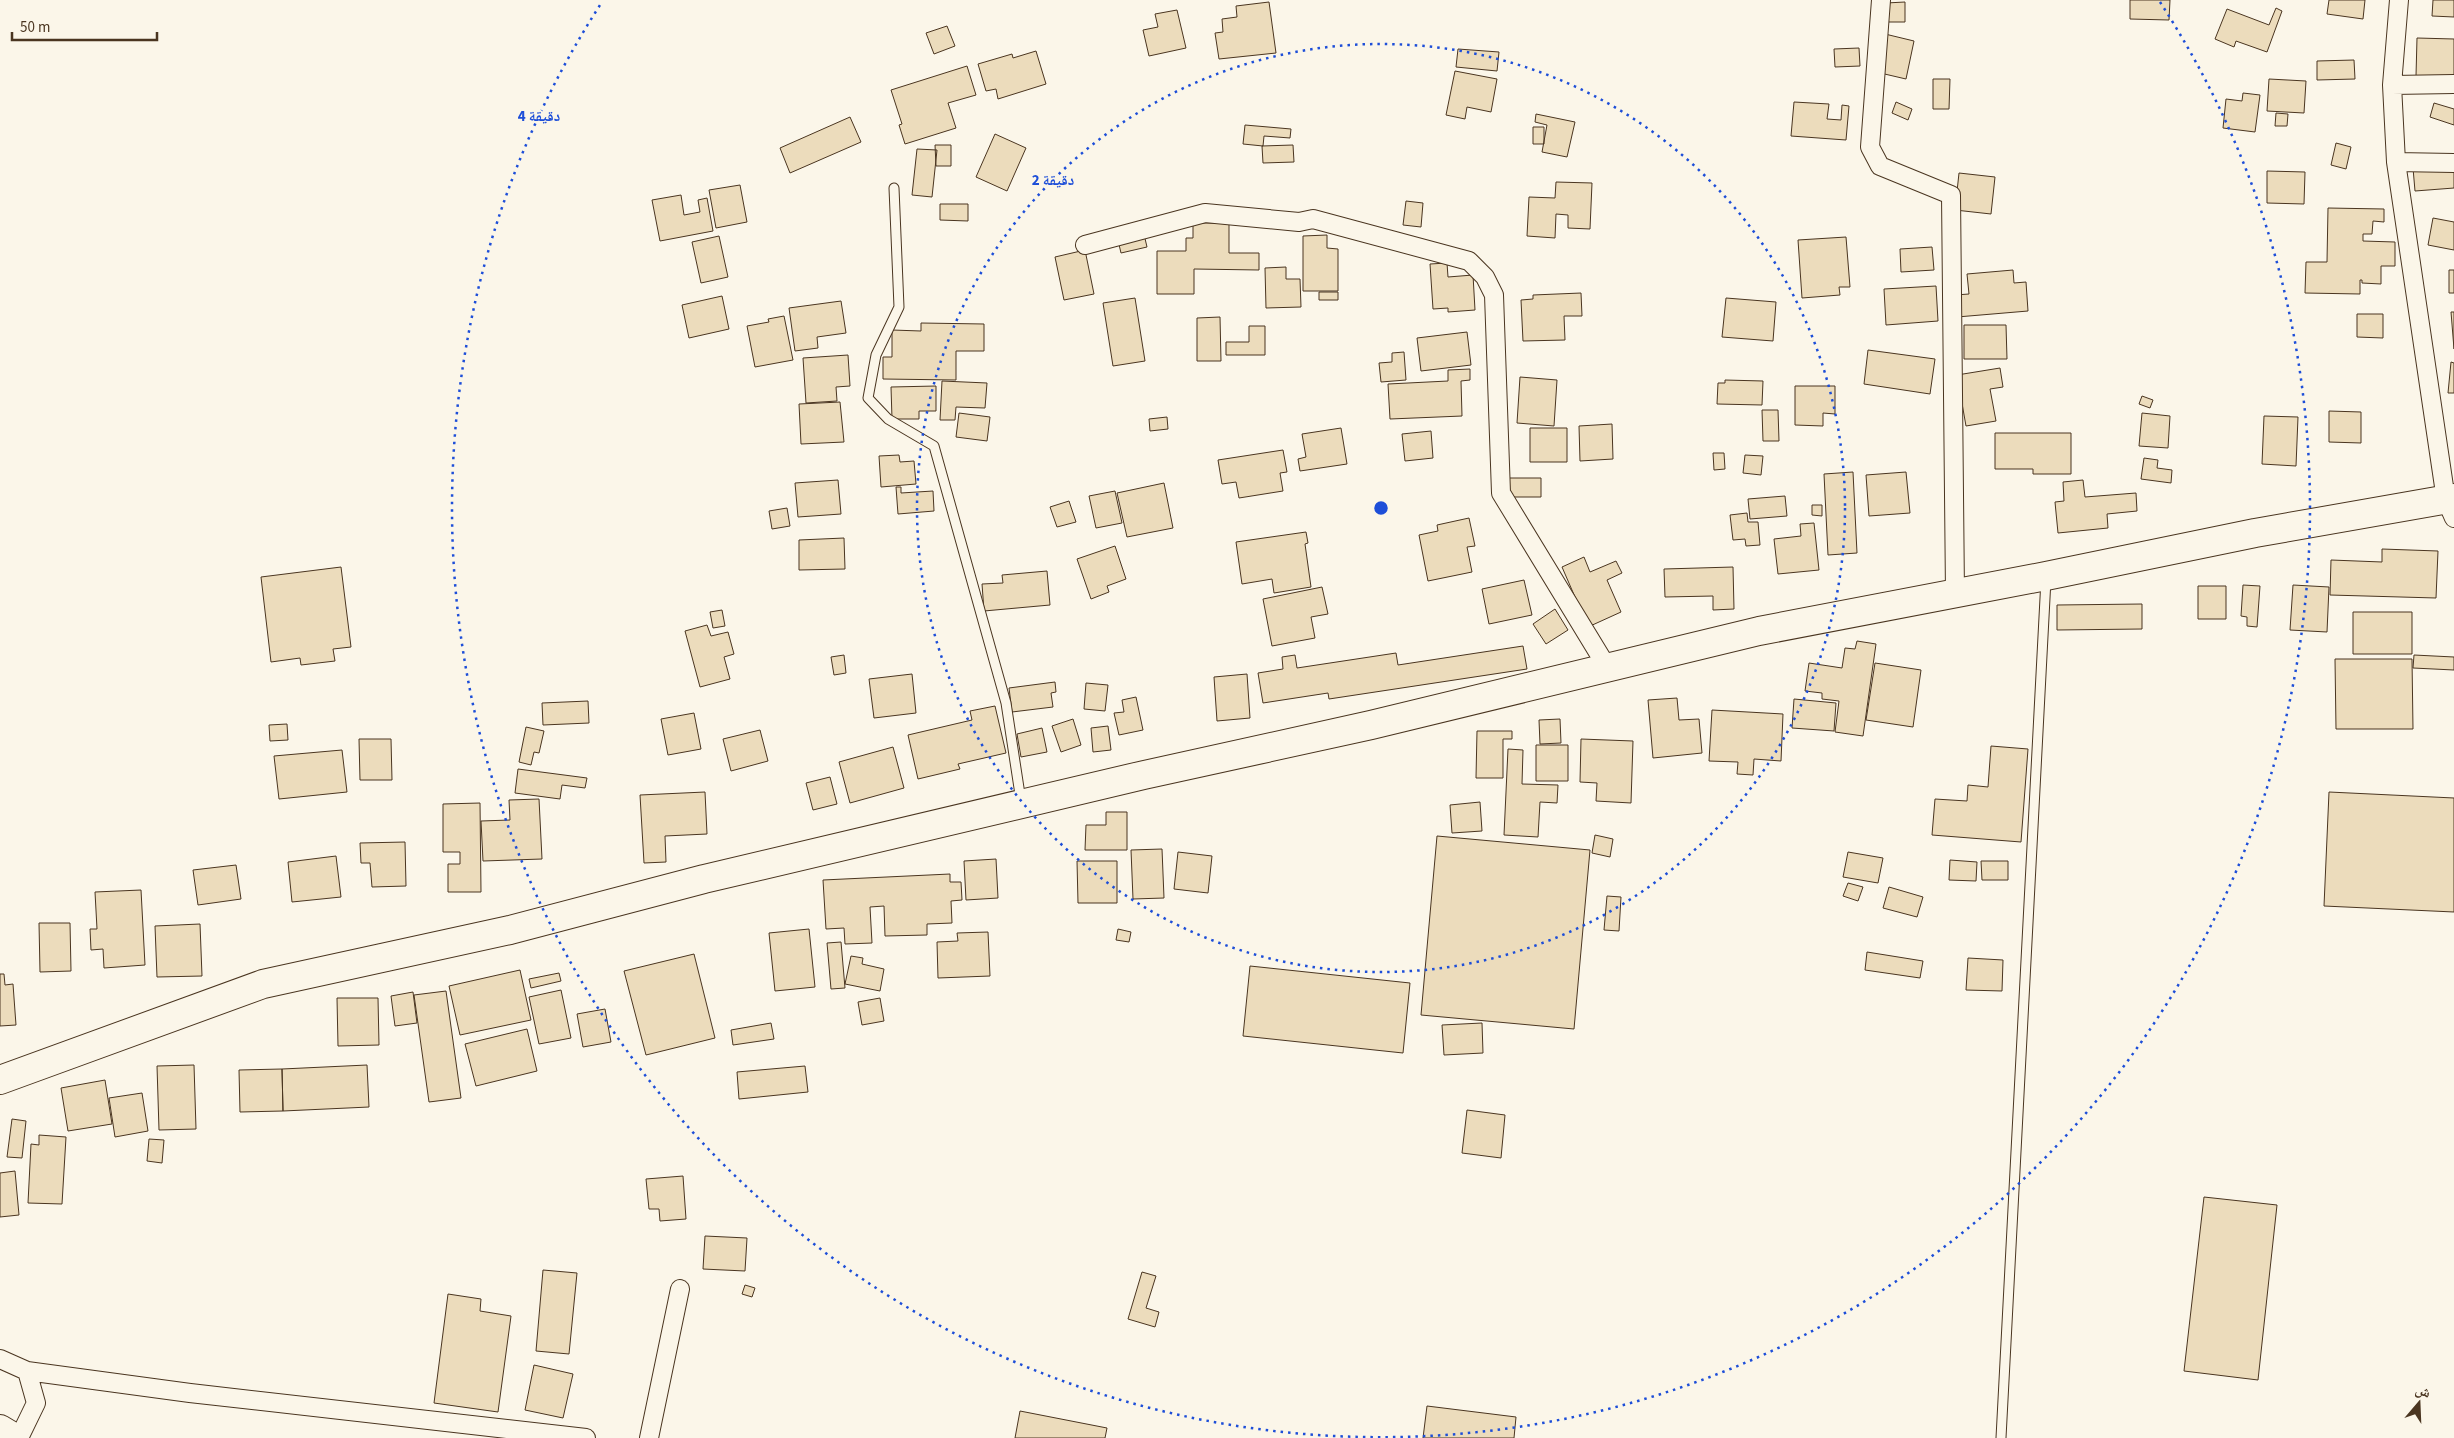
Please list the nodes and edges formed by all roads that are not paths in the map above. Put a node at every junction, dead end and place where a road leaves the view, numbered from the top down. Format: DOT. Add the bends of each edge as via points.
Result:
graph roads {
  1 [pos="1881,0"];
  2 [pos="2399,0"];
  3 [pos="2454,84"];
  4 [pos="2392,85"];
  5 [pos="2396,162"];
  6 [pos="2454,163"];
  7 [pos="894,188"];
  8 [pos="1085,245"];
  9 [pos="2451,505"];
  10 [pos="2046,576"];
  11 [pos="1955,594"];
  12 [pos="1607,667"];
  13 [pos="1022,804"];
  14 [pos="0,1066"];
  15 [pos="34,1066"];
  16 [pos="0,1080"];
  17 [pos="680,1289"];
  18 [pos="0,1359"];
  19 [pos="27,1371"];
  20 [pos="0,1429"];
  21 [pos="17,1438"];
  22 [pos="586,1438"];
  23 [pos="649,1438"];
  24 [pos="2001,1438"];
  1 -- 11 [label="street" via="1870,146 1880,166 1951,195"];
  2 -- 4 [label="street"];
  3 -- 4 [label="street"];
  4 -- 5 [label="street"];
  5 -- 6 [label="street"];
  5 -- 9 [label="street"];
  7 -- 13 [label="lane" via="899,307 876,355 868,398 888,419 934,446 1006,703"];
  8 -- 12 [label="street" via="1204,213 1298,222 1312,220 1469,261 1485,277 1494,295 1501,493"];
  9 -- 10 [label="main road" via="2255,533"];
  10 -- 11 [label="main road"];
  10 -- 24 [label="lane"];
  11 -- 12 [label="main road" via="1759,630"];
  12 -- 13 [label="main road"];
  13 -- 15 [label="main road" via="713,877 510,930 263,984"];
  14 -- 15 [label="main road"];
  15 -- 16 [label="main road"];
  17 -- 23 [label="street"];
  18 -- 19 [label="street"];
  19 -- 21 [label="street" via="36,1403"];
  19 -- 22 [label="street"];
  20 -- 21 [label="main road"];
}
